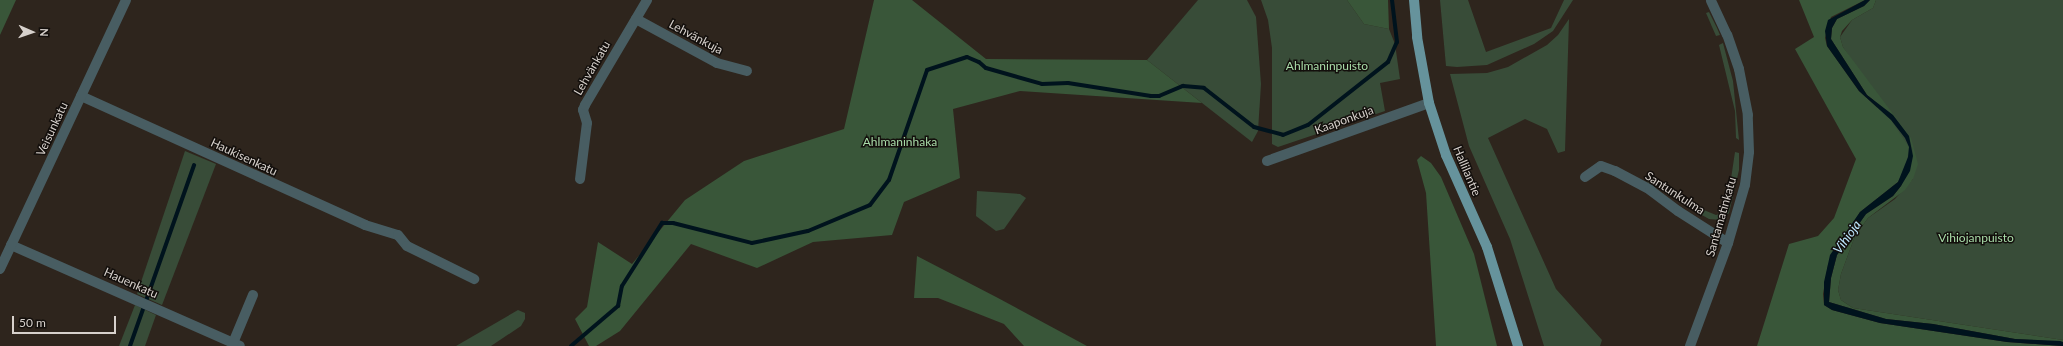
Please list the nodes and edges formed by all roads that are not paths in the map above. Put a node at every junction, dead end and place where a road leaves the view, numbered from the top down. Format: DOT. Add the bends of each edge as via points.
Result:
graph roads {
  1 [pos="126,0"];
  2 [pos="647,0"];
  3 [pos="1414,0"];
  4 [pos="1711,0"];
  5 [pos="636,19"];
  6 [pos="747,71"];
  7 [pos="81,96"];
  8 [pos="1429,103"];
  9 [pos="1267,161"];
  10 [pos="1585,176"];
  11 [pos="580,179"];
  12 [pos="1728,243"];
  13 [pos="11,245"];
  14 [pos="0,269"];
  15 [pos="474,279"];
  16 [pos="253,295"];
  17 [pos="236,344"];
  18 [pos="1518,346"];
  19 [pos="1690,346"];
  1 -- 7 [label="street, Veisunkatu"];
  2 -- 5 [label="street, Lehvänkatu"];
  3 -- 8 [label="main road, Hallilantie" via="1417,37"];
  4 -- 12 [label="street, Santamatinkatu" via="1734,52 1748,115 1749,152 1745,185"];
  5 -- 6 [label="street, Lehvänkuja" via="717,63"];
  5 -- 11 [label="street, Lehvänkatu" via="585,105 586,130"];
  7 -- 13 [label="street, Veisunkatu"];
  7 -- 15 [label="street, Haukisenkatu" via="365,226 398,235 407,246"];
  8 -- 9 [label="street, Kaaponkuja"];
  8 -- 18 [label="main road, Hallilantie" via="1446,155 1487,247"];
  10 -- 12 [label="street, Santunkulma" via="1599,167 1615,171 1650,190"];
  12 -- 19 [label="street, Santamatinkatu"];
  13 -- 14 [label="street, Veisunkatu"];
  13 -- 17 [label="street, Hauenkatu"];
  16 -- 17 [label="street"];
}
